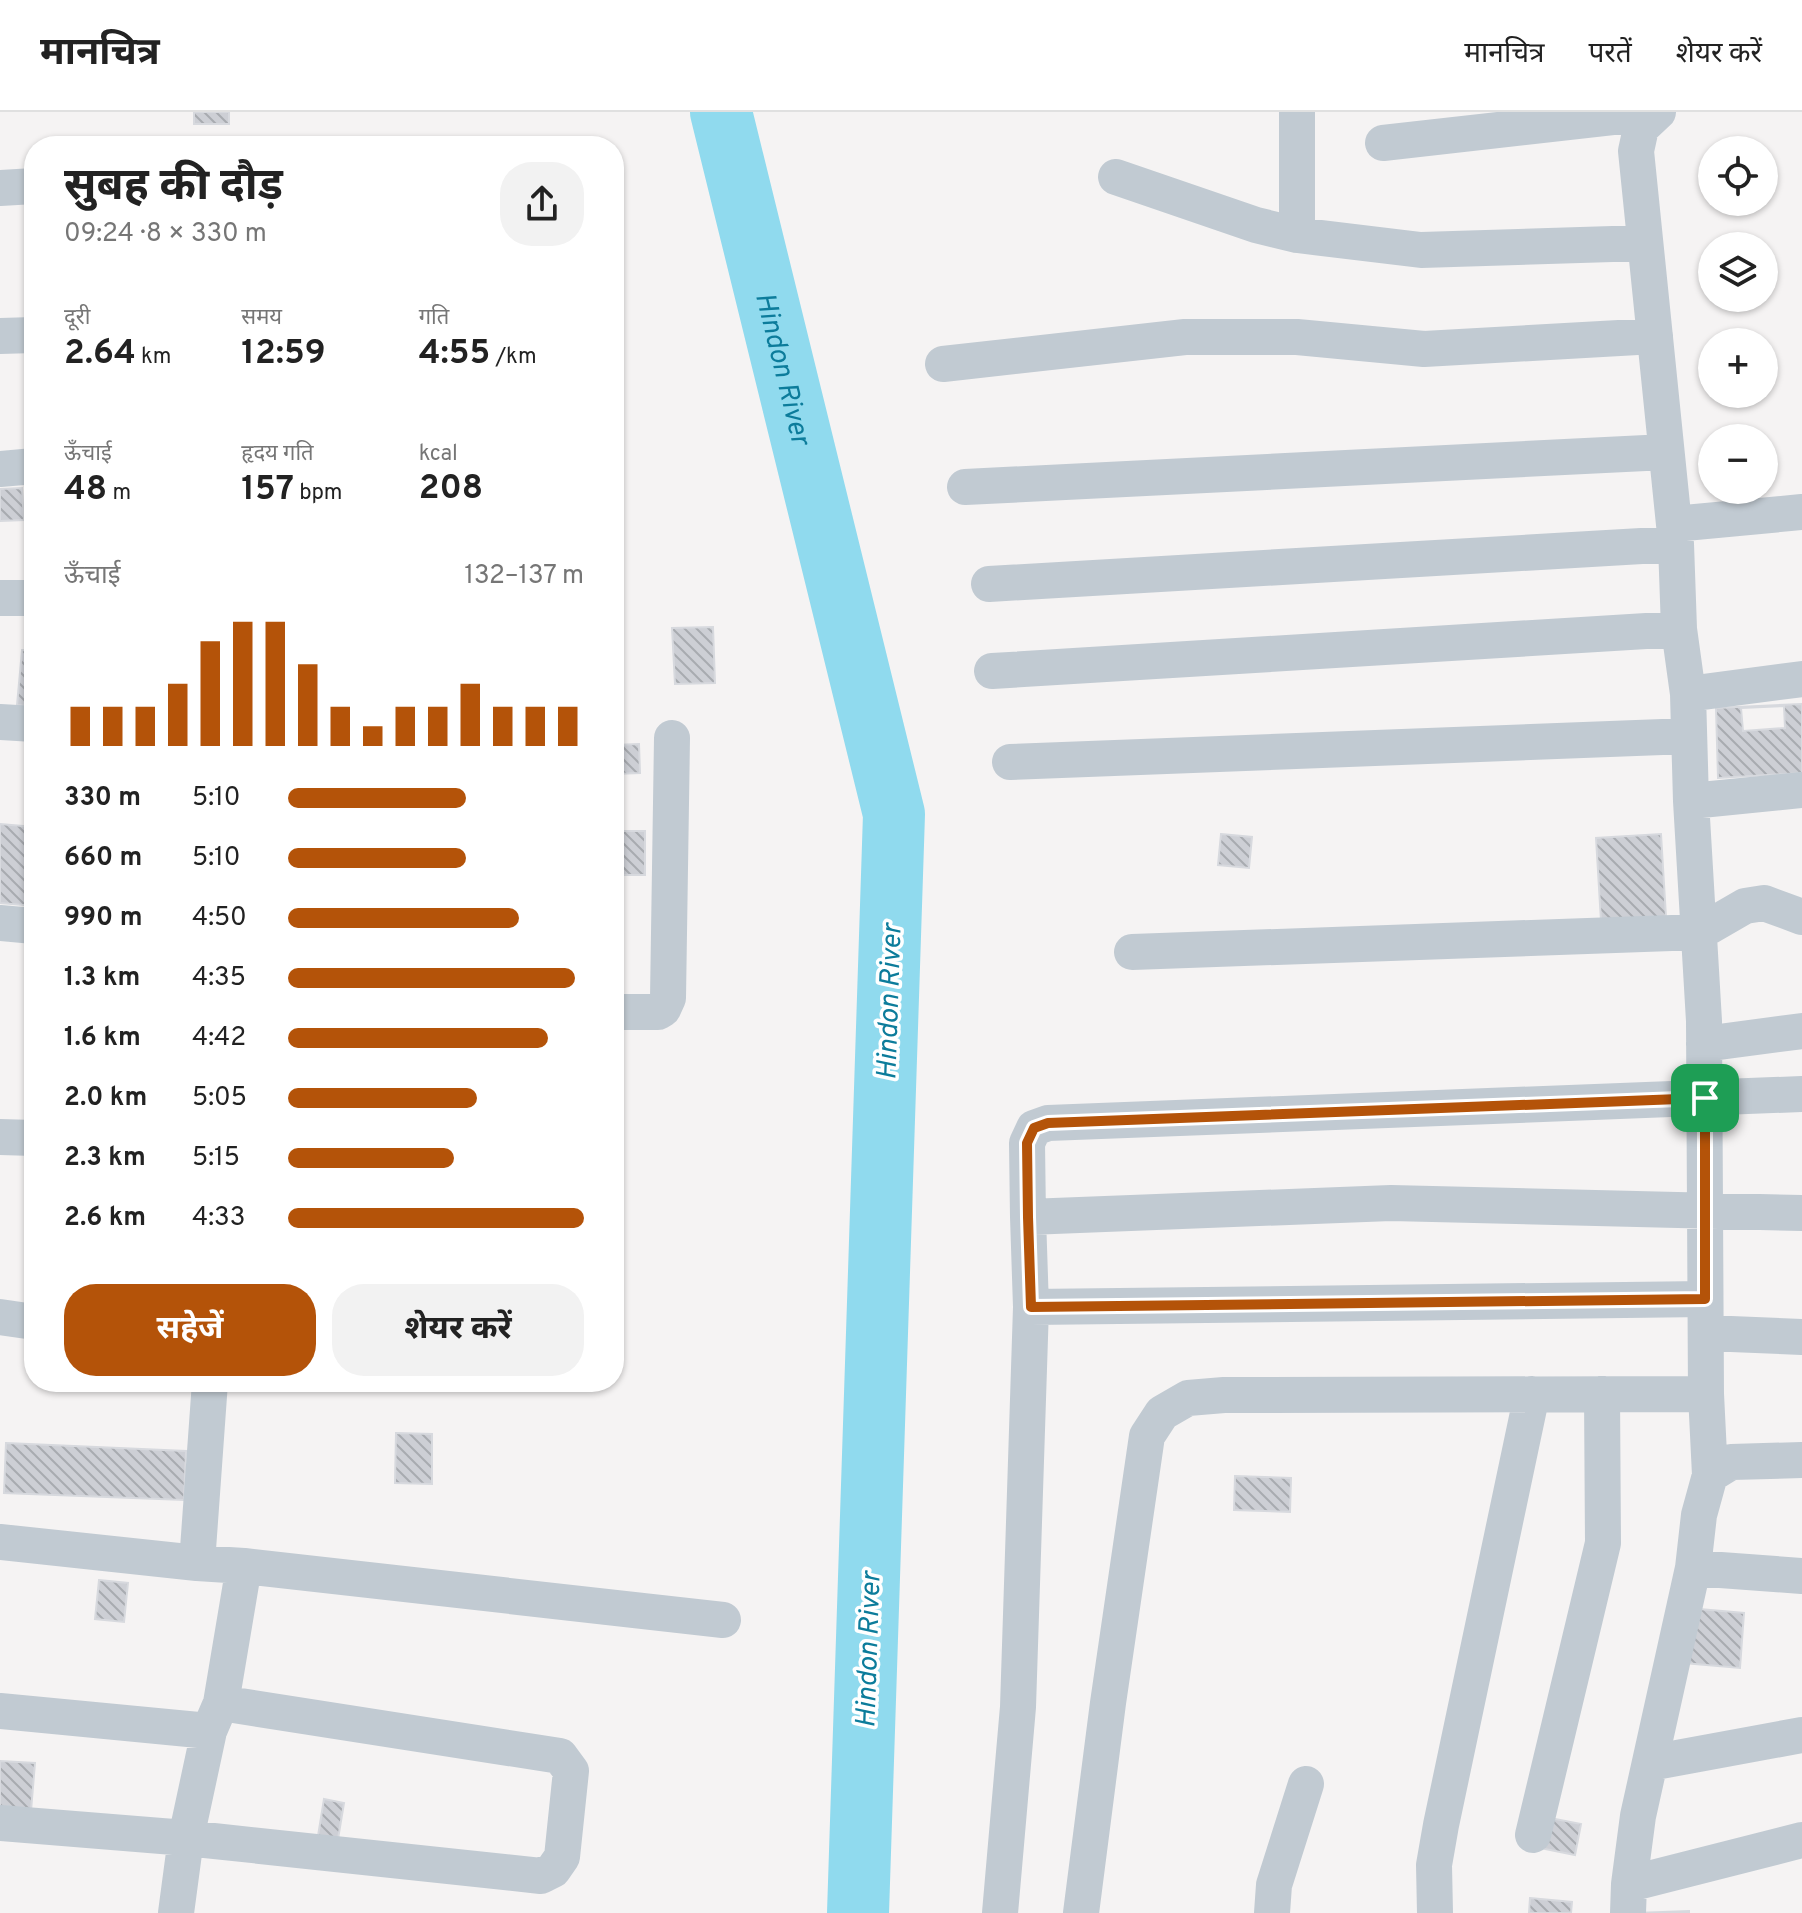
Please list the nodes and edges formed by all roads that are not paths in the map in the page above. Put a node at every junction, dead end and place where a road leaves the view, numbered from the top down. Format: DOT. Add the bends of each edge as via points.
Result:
graph roads {
  1 [pos="1297,112"];
  2 [pos="1657,112"];
  3 [pos="1383,143"];
  4 [pos="1116,177"];
  5 [pos="24,187"];
  6 [pos="0,188"];
  7 [pos="1297,235"];
  8 [pos="1645,243"];
  9 [pos="24,335"];
  10 [pos="0,336"];
  11 [pos="1655,336"];
  12 [pos="943,364"];
  13 [pos="1666,452"];
  14 [pos="24,467"];
  15 [pos="0,469"];
  16 [pos="965,487"];
  17 [pos="1802,512"];
  18 [pos="1675,534"];
  19 [pos="989,584"];
  20 [pos="0,598"];
  21 [pos="24,598"];
  22 [pos="1679,629"];
  23 [pos="992,671"];
  24 [pos="1802,679"];
  25 [pos="1688,694"];
  26 [pos="0,722"];
  27 [pos="24,723"];
  28 [pos="1689,736"];
  29 [pos="672,738"];
  30 [pos="1010,762"];
  31 [pos="1802,790"];
  32 [pos="1691,801"];
  33 [pos="1802,917"];
  34 [pos="0,923"];
  35 [pos="24,925"];
  36 [pos="1700,932"];
  37 [pos="1132,952"];
  38 [pos="624,1012"];
  39 [pos="1802,1031"];
  40 [pos="1704,1044"];
  41 [pos="1802,1094"];
  42 [pos="1705,1098"];
  43 [pos="0,1137"];
  44 [pos="24,1138"];
  45 [pos="1705,1212"];
  46 [pos="1802,1213"];
  47 [pos="1028,1217"];
  48 [pos="1031,1307"];
  49 [pos="1706,1316"];
  50 [pos="0,1317"];
  51 [pos="24,1321"];
  52 [pos="1802,1337"];
  53 [pos="209,1392"];
  54 [pos="1532,1394"];
  55 [pos="1602,1394"];
  56 [pos="1706,1394"];
  57 [pos="1802,1460"];
  58 [pos="1710,1475"];
  59 [pos="0,1542"];
  60 [pos="197,1563"];
  61 [pos="244,1566"];
  62 [pos="1693,1568"];
  63 [pos="1802,1576"];
  64 [pos="723,1620"];
  65 [pos="0,1711"];
  66 [pos="215,1717"];
  67 [pos="1802,1735"];
  68 [pos="1650,1763"];
  69 [pos="1306,1784"];
  70 [pos="0,1823"];
  71 [pos="1533,1835"];
  72 [pos="186,1838"];
  73 [pos="1802,1840"];
  74 [pos="1628,1899"];
  75 [pos="176,1913"];
  76 [pos="1000,1913"];
  77 [pos="1081,1913"];
  78 [pos="1272,1913"];
  79 [pos="1435,1913"];
  1 -- 7 [label="street"];
  2 -- 3 [label="street"];
  2 -- 8 [label="street" via="1641,128 1636,151"];
  4 -- 7 [label="street"];
  5 -- 6 [label="street"];
  7 -- 8 [label="street" via="1421,250"];
  8 -- 11 [label="street"];
  9 -- 10 [label="street"];
  11 -- 12 [label="street" via="1424,349 1297,337 1185,337"];
  11 -- 13 [label="street"];
  13 -- 16 [label="street"];
  13 -- 18 [label="street"];
  14 -- 15 [label="street"];
  17 -- 18 [label="street"];
  18 -- 19 [label="street"];
  18 -- 22 [label="street"];
  20 -- 21 [label="street"];
  22 -- 23 [label="street"];
  22 -- 25 [label="street"];
  24 -- 25 [label="street"];
  25 -- 28 [label="street"];
  26 -- 27 [label="street"];
  28 -- 30 [label="street"];
  28 -- 32 [label="street"];
  29 -- 38 [label="street" via="668,998 658,1012"];
  31 -- 32 [label="street"];
  32 -- 36 [label="street"];
  33 -- 36 [label="street" via="1764,903 1745,906"];
  34 -- 35 [label="street"];
  36 -- 37 [label="street"];
  36 -- 40 [label="street"];
  39 -- 40 [label="street"];
  40 -- 42 [label="street"];
  41 -- 42 [label="street"];
  42 -- 45 [label="street"];
  42 -- 47 [label="street" via="1048,1123 1034,1128 1027,1143"];
  43 -- 44 [label="street"];
  45 -- 46 [label="street"];
  45 -- 47 [label="street" via="1391,1203"];
  45 -- 49 [label="street"];
  47 -- 48 [label="street"];
  48 -- 49 [label="street"];
  48 -- 76 [label="street" via="1018,1707"];
  49 -- 52 [label="street"];
  49 -- 56 [label="street"];
  50 -- 51 [label="street"];
  53 -- 60 [label="street"];
  54 -- 55 [label="street"];
  54 -- 77 [label="street" via="1224,1395 1188,1398 1162,1413 1147,1436"];
  54 -- 79 [label="street" via="1441,1825 1434,1865"];
  55 -- 56 [label="street"];
  55 -- 71 [label="street" via="1603,1543"];
  56 -- 58 [label="street"];
  57 -- 58 [label="street" via="1731,1462"];
  58 -- 62 [label="street"];
  59 -- 60 [label="street"];
  60 -- 61 [label="street"];
  61 -- 64 [label="street"];
  61 -- 66 [label="street"];
  62 -- 63 [label="street"];
  62 -- 68 [label="street"];
  65 -- 66 [label="street"];
  66 -- 72 [label="street"];
  66 -- 72 [label="street" via="560,1756 571,1771 562,1857 541,1876"];
  67 -- 68 [label="street"];
  68 -- 74 [label="street"];
  69 -- 78 [label="street" via="1274,1885"];
  70 -- 72 [label="street"];
  72 -- 75 [label="street"];
  73 -- 74 [label="street"];
}
